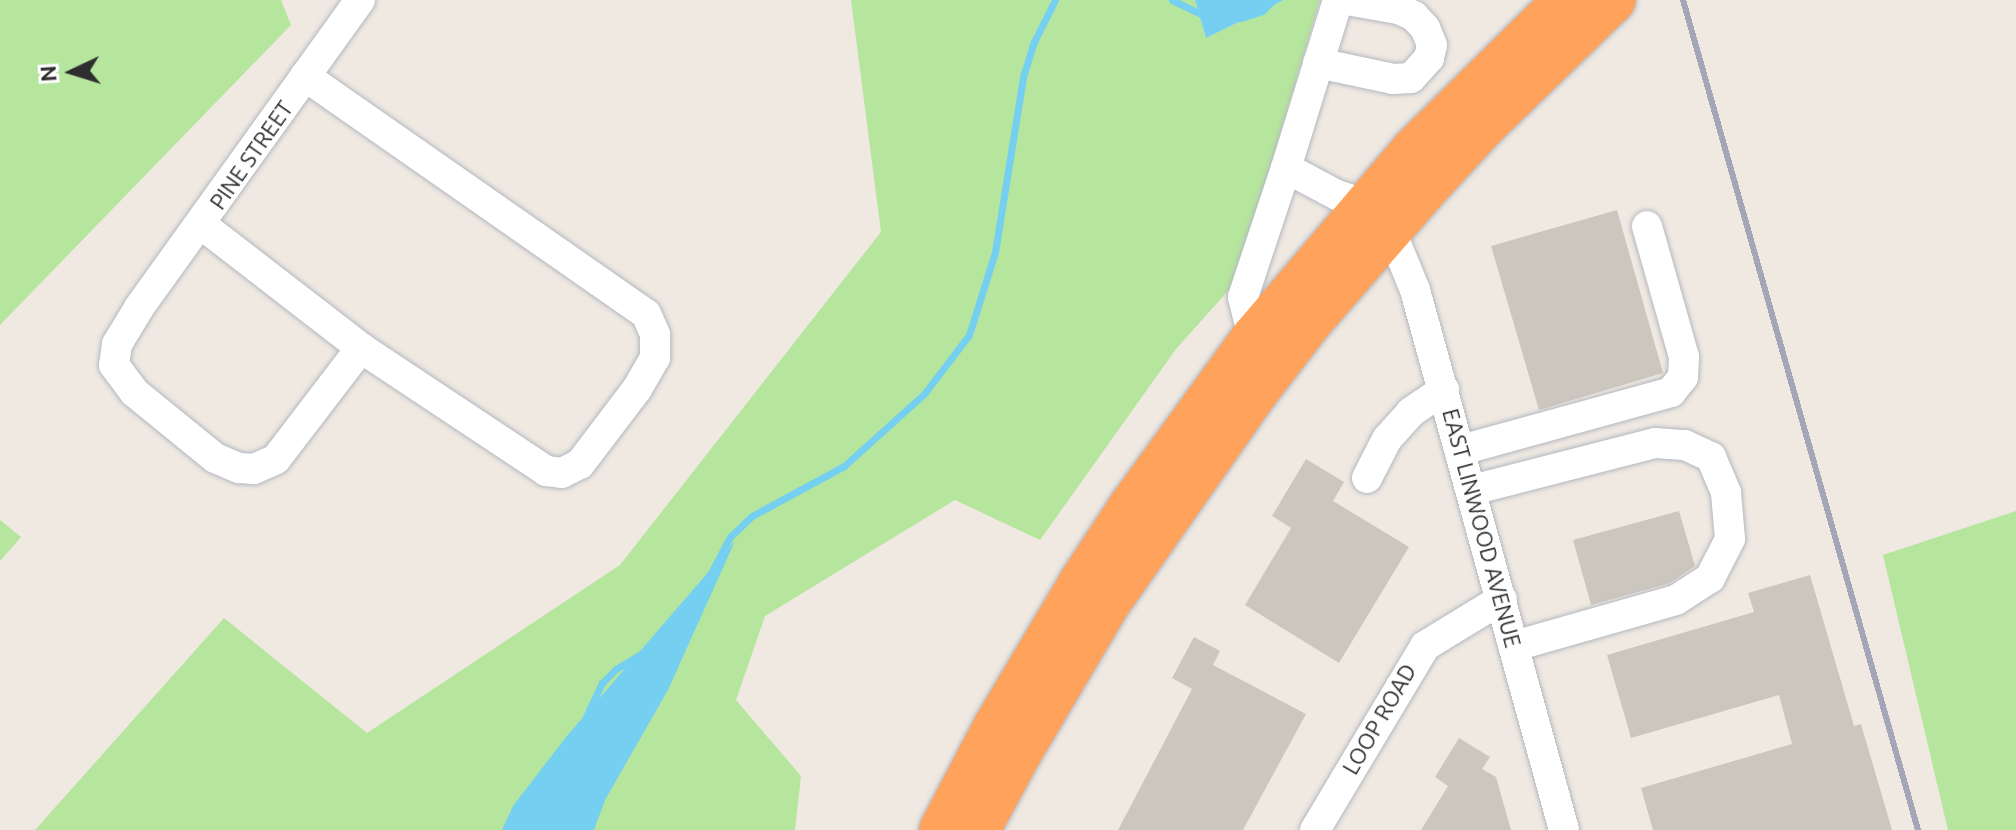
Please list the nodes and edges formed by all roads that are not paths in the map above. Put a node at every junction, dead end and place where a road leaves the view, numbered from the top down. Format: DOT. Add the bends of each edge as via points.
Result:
graph roads {
  1 [pos="360,0"];
  2 [pos="1338,0"];
  3 [pos="1347,0"];
  4 [pos="1565,0"];
  5 [pos="1614,0"];
  6 [pos="1318,63"];
  7 [pos="305,76"];
  8 [pos="1286,168"];
  9 [pos="1378,216"];
  10 [pos="202,225"];
  11 [pos="1647,226"];
  12 [pos="1253,338"];
  13 [pos="361,348"];
  14 [pos="1444,390"];
  15 [pos="1461,450"];
  16 [pos="1367,478"];
  17 [pos="1472,490"];
  18 [pos="1502,599"];
  19 [pos="1515,646"];
  20 [pos="941,830"];
  21 [pos="978,830"];
  22 [pos="1315,830"];
  23 [pos="1564,830"];
  1 -- 7 [label="street, PINE STREET"];
  2 -- 6 [label="street"];
  3 -- 6 [label="street" via="1414,16 1432,45 1429,58 1411,78 1393,79"];
  4 -- 9 [label="highway" via="1464,97"];
  5 -- 9 [label="highway" via="1483,127"];
  6 -- 8 [label="street"];
  7 -- 10 [label="street, PINE STREET"];
  7 -- 13 [label="street" via="646,314 655,334 655,358 637,389 580,464 562,473 546,471"];
  8 -- 9 [label="street"];
  8 -- 12 [label="street" via="1243,297"];
  9 -- 12 [label="highway"];
  9 -- 14 [label="street, EAST LINWOOD AVENUE" via="1411,275"];
  9 -- 21 [label="highway" via="1311,321 1155,531 1062,678"];
  10 -- 13 [label="street"];
  10 -- 13 [label="street, PINE STREET" via="139,308 117,344 114,365 134,392 215,458 254,469 276,459"];
  11 -- 15 [label="street" via="1684,357 1683,377 1671,392"];
  12 -- 20 [label="highway" via="1081,582"];
  14 -- 15 [label="street, EAST LINWOOD AVENUE"];
  14 -- 16 [label="street" via="1411,412 1387,439"];
  15 -- 17 [label="street, EAST LINWOOD AVENUE"];
  17 -- 18 [label="street, EAST LINWOOD AVENUE"];
  17 -- 19 [label="street" via="1655,443 1685,445 1711,457 1726,493 1730,539 1710,578 1676,600"];
  18 -- 19 [label="street, EAST LINWOOD AVENUE"];
  18 -- 22 [label="street, LOOP ROAD" via="1416,656"];
  19 -- 23 [label="street, EAST LINWOOD AVENUE"];
}
